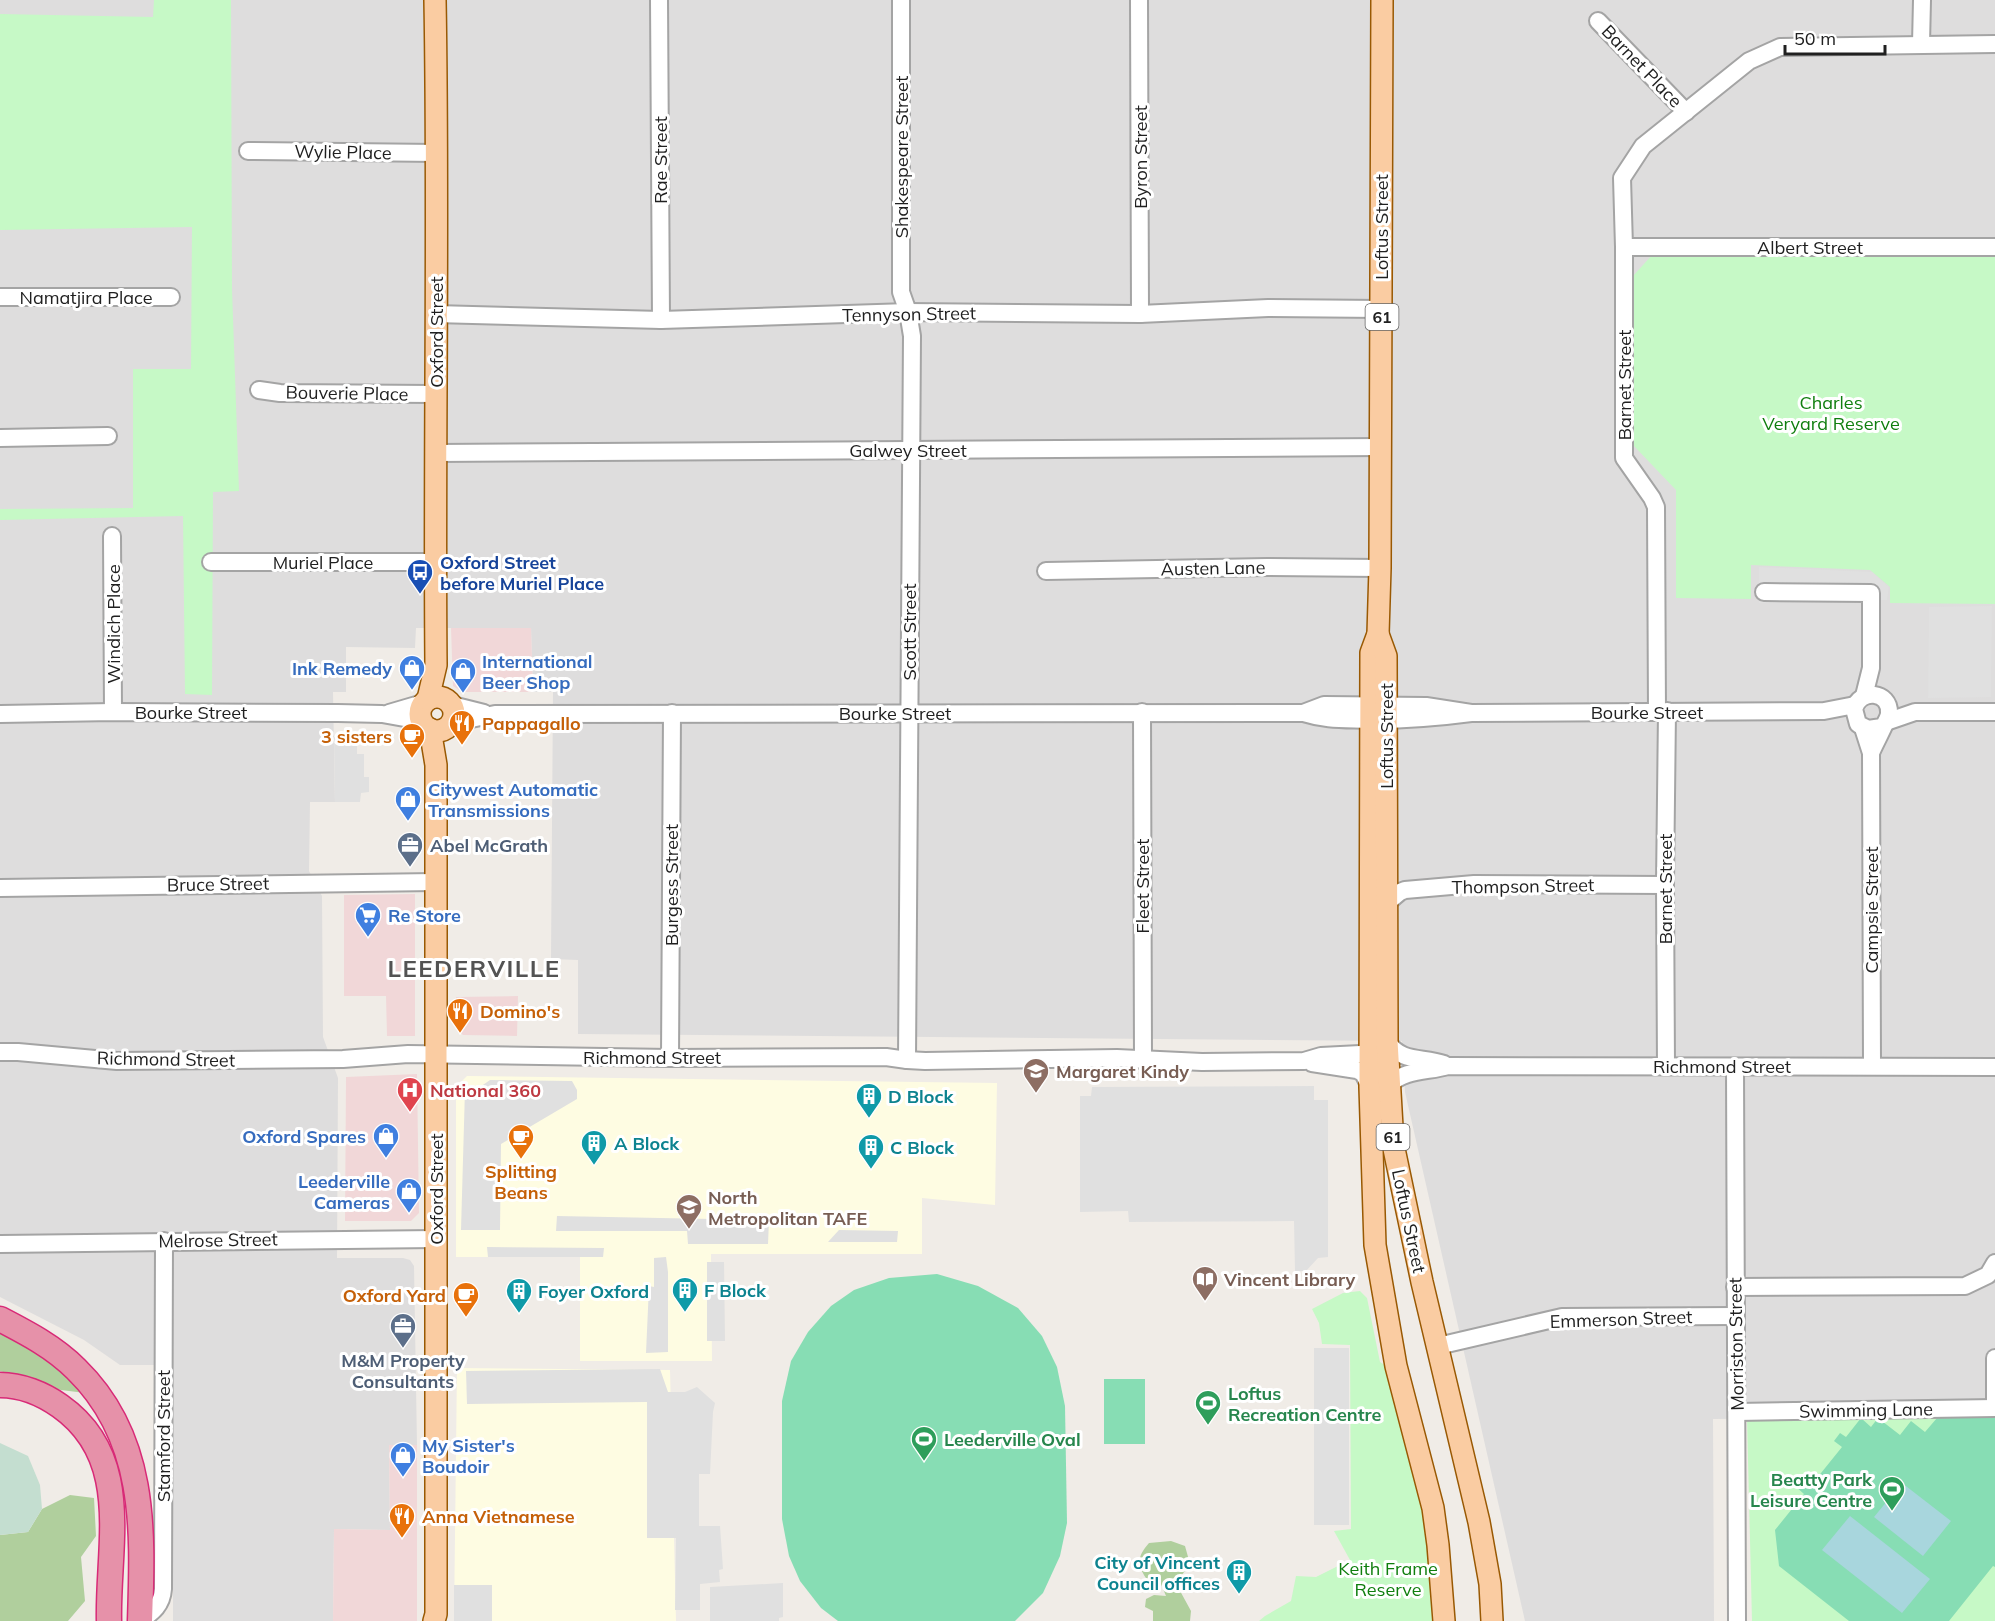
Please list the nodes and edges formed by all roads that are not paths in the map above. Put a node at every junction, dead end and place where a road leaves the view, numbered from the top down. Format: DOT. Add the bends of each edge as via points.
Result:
graph roads {
  1 [pos="435,0"];
  2 [pos="659,0"];
  3 [pos="900,0"];
  4 [pos="1139,0"];
  5 [pos="1382,0"];
  6 [pos="1922,0"];
  7 [pos="1598,21"];
  8 [pos="1921,44"];
  9 [pos="1995,44"];
  10 [pos="1686,112"];
  11 [pos="248,151"];
  12 [pos="438,153"];
  13 [pos="1624,247"];
  14 [pos="1995,247"];
  15 [pos="0,297"];
  16 [pos="171,297"];
  17 [pos="1382,309"];
  18 [pos="908,312"];
  19 [pos="435,314"];
  20 [pos="1140,314"];
  21 [pos="661,320"];
  22 [pos="259,390"];
  23 [pos="435,394"];
  24 [pos="108,436"];
  25 [pos="0,438"];
  26 [pos="1381,447"];
  27 [pos="910,450"];
  28 [pos="436,453"];
  29 [pos="112,536"];
  30 [pos="211,562"];
  31 [pos="435,562"];
  32 [pos="1380,567"];
  33 [pos="1046,571"];
  34 [pos="1764,592"];
  35 [pos="1871,699"];
  36 [pos="1824,711"];
  37 [pos="113,712"];
  38 [pos="1142,712"];
  39 [pos="1662,712"];
  40 [pos="1915,712"];
  41 [pos="1995,712"];
  42 [pos="672,713"];
  43 [pos="908,713"];
  44 [pos="1379,713"];
  45 [pos="0,714"];
  46 [pos="438,714"];
  47 [pos="1884,724"];
  48 [pos="1861,726"];
  49 [pos="1871,753"];
  50 [pos="435,882"];
  51 [pos="1665,885"];
  52 [pos="0,888"];
  53 [pos="1387,903"];
  54 [pos="1382,1049"];
  55 [pos="0,1052"];
  56 [pos="436,1054"];
  57 [pos="670,1058"];
  58 [pos="907,1060"];
  59 [pos="1143,1061"];
  60 [pos="1304,1061"];
  61 [pos="1448,1066"];
  62 [pos="1666,1066"];
  63 [pos="1872,1066"];
  64 [pos="1735,1067"];
  65 [pos="1995,1067"];
  66 [pos="1380,1086"];
  67 [pos="436,1239"];
  68 [pos="164,1241"];
  69 [pos="0,1244"];
  70 [pos="1993,1275"];
  71 [pos="1735,1287"];
  72 [pos="1735,1316"];
  73 [pos="0,1319"];
  74 [pos="1438,1346"];
  75 [pos="1995,1358"];
  76 [pos="0,1384"];
  77 [pos="1995,1408"];
  78 [pos="1737,1412"];
  79 [pos="108,1617"];
  80 [pos="436,1619"];
  81 [pos="140,1621"];
  82 [pos="1443,1621"];
  83 [pos="1492,1621"];
  84 [pos="1737,1621"];
  1 -- 12 [label="main road, Oxford Street"];
  2 -- 21 [label="street, Rae Street"];
  3 -- 18 [label="street, Shakespeare Street" via="901,292"];
  4 -- 20 [label="street, Byron Street"];
  5 -- 17 [label="main road, Loftus Street / 61"];
  6 -- 8 [label="street"];
  7 -- 10 [label="street, Barnet Place"];
  8 -- 9 [label="street, Barnet Street"];
  8 -- 10 [label="street, Barnet Street" via="1780,47 1749,61"];
  10 -- 13 [label="street, Barnet Street" via="1643,146 1622,178"];
  11 -- 12 [label="street, Wylie Place"];
  12 -- 19 [label="main road, Oxford Street"];
  13 -- 14 [label="street, Albert Street"];
  13 -- 39 [label="street, Barnet Street" via="1624,458 1656,507"];
  15 -- 16 [label="street, Namatjira Place"];
  17 -- 20 [label="street, Tennyson Street" via="1268,308"];
  17 -- 26 [label="main road, Loftus Street / 61"];
  18 -- 20 [label="street, Tennyson Street"];
  18 -- 21 [label="street, Tennyson Street"];
  18 -- 27 [label="street, Scott Street" via="912,336"];
  19 -- 21 [label="street, Tennyson Street"];
  19 -- 23 [label="main road, Oxford Street"];
  22 -- 23 [label="street, Bouverie Place"];
  23 -- 28 [label="main road, Oxford Street"];
  24 -- 25 [label="street"];
  26 -- 27 [label="street, Galwey Street"];
  26 -- 32 [label="main road, Loftus Street / 61"];
  27 -- 28 [label="street, Galwey Street"];
  27 -- 43 [label="street, Scott Street"];
  28 -- 31 [label="main road, Oxford Street"];
  29 -- 37 [label="street, Windich Place"];
  30 -- 31 [label="street, Muriel Place"];
  31 -- 46 [label="main road, Oxford Street"];
  32 -- 33 [label="street, Austen Lane"];
  32 -- 44 [label="main road, Loftus Street / 61" via="1377,634 1386,656"];
  34 -- 35 [label="street" via="1871,593"];
  35 -- 36 [label="street, Bourke Street"];
  35 -- 40 [label="street"];
  35 -- 47 [label="street" via="1889,711"];
  35 -- 48 [label="street" via="1854,715"];
  36 -- 39 [label="street, Bourke Street"];
  36 -- 48 [label="street, Bourke Street"];
  37 -- 45 [label="street, Bourke Street"];
  37 -- 46 [label="street, Bourke Street"];
  38 -- 43 [label="street, Bourke Street"];
  38 -- 44 [label="street, Bourke Street" via="1303,712 1324,719"];
  38 -- 59 [label="street, Fleet Street"];
  39 -- 44 [label="street, Bourke Street" via="1471,712 1426,706"];
  39 -- 51 [label="street, Barnet Street"];
  40 -- 41 [label="street"];
  40 -- 47 [label="street"];
  42 -- 43 [label="street, Bourke Street"];
  42 -- 46 [label="street, Bourke Street"];
  42 -- 57 [label="street, Burgess Street"];
  43 -- 58 [label="street, Scott Street"];
  44 -- 53 [label="main road, Loftus Street / 61"];
  44 -- 54 [label="main road, Loftus Street / 61"];
  46 -- 50 [label="main road, Oxford Street"];
  47 -- 48 [label="street" via="1873,730"];
  47 -- 49 [label="street, Campsie Street"];
  48 -- 49 [label="street, Campsie Street"];
  49 -- 63 [label="street, Campsie Street"];
  50 -- 52 [label="street, Bruce Street"];
  50 -- 56 [label="main road, Oxford Street"];
  51 -- 53 [label="street, Thompson Street" via="1474,884 1405,890"];
  51 -- 62 [label="street, Barnet Street"];
  53 -- 54 [label="main road, Loftus Street / 61"];
  54 -- 60 [label="street, Richmond Street"];
  54 -- 61 [label="street, Richmond Street"];
  54 -- 66 [label="main road, Loftus Street / 61"];
  55 -- 56 [label="street, Richmond Street" via="117,1061"];
  56 -- 57 [label="street, Richmond Street"];
  56 -- 67 [label="main road, Oxford Street"];
  57 -- 58 [label="street, Richmond Street"];
  58 -- 59 [label="street, Richmond Street"];
  59 -- 60 [label="street, Richmond Street"];
  60 -- 66 [label="street, Richmond Street" via="1357,1070"];
  61 -- 62 [label="street, Richmond Street"];
  61 -- 66 [label="street, Richmond Street" via="1413,1072"];
  62 -- 64 [label="street, Richmond Street"];
  63 -- 64 [label="street, Richmond Street"];
  63 -- 65 [label="street, Richmond Street"];
  64 -- 71 [label="street, Morriston Street"];
  66 -- 74 [label="main road, Loftus Street / 61"];
  66 -- 82 [label="main road, Loftus Street / 61" via="1374,1215 1377,1260 1396,1366 1432,1508"];
  67 -- 68 [label="street, Melrose Street"];
  67 -- 80 [label="main road, Oxford Street"];
  68 -- 69 [label="street, Melrose Street"];
  68 -- 81 [label="street, Stamford Street" via="163,1589 155,1611"];
  70 -- 71 [label="street" via="1965,1286"];
  71 -- 72 [label="street, Morriston Street"];
  72 -- 74 [label="street, Emmerson Street" via="1562,1317"];
  72 -- 78 [label="street, Morriston Street"];
  73 -- 81 [label="highway" via="76,1368 117,1425 135,1477 142,1523"];
  74 -- 83 [label="main road, Loftus Street / 61" via="1486,1559"];
  75 -- 77 [label="street"];
  76 -- 79 [label="highway" via="49,1398 68,1412 82,1426 105,1464 113,1515"];
  77 -- 78 [label="street, Swimming Lane"];
  78 -- 84 [label="street, Morriston Street"];
}
